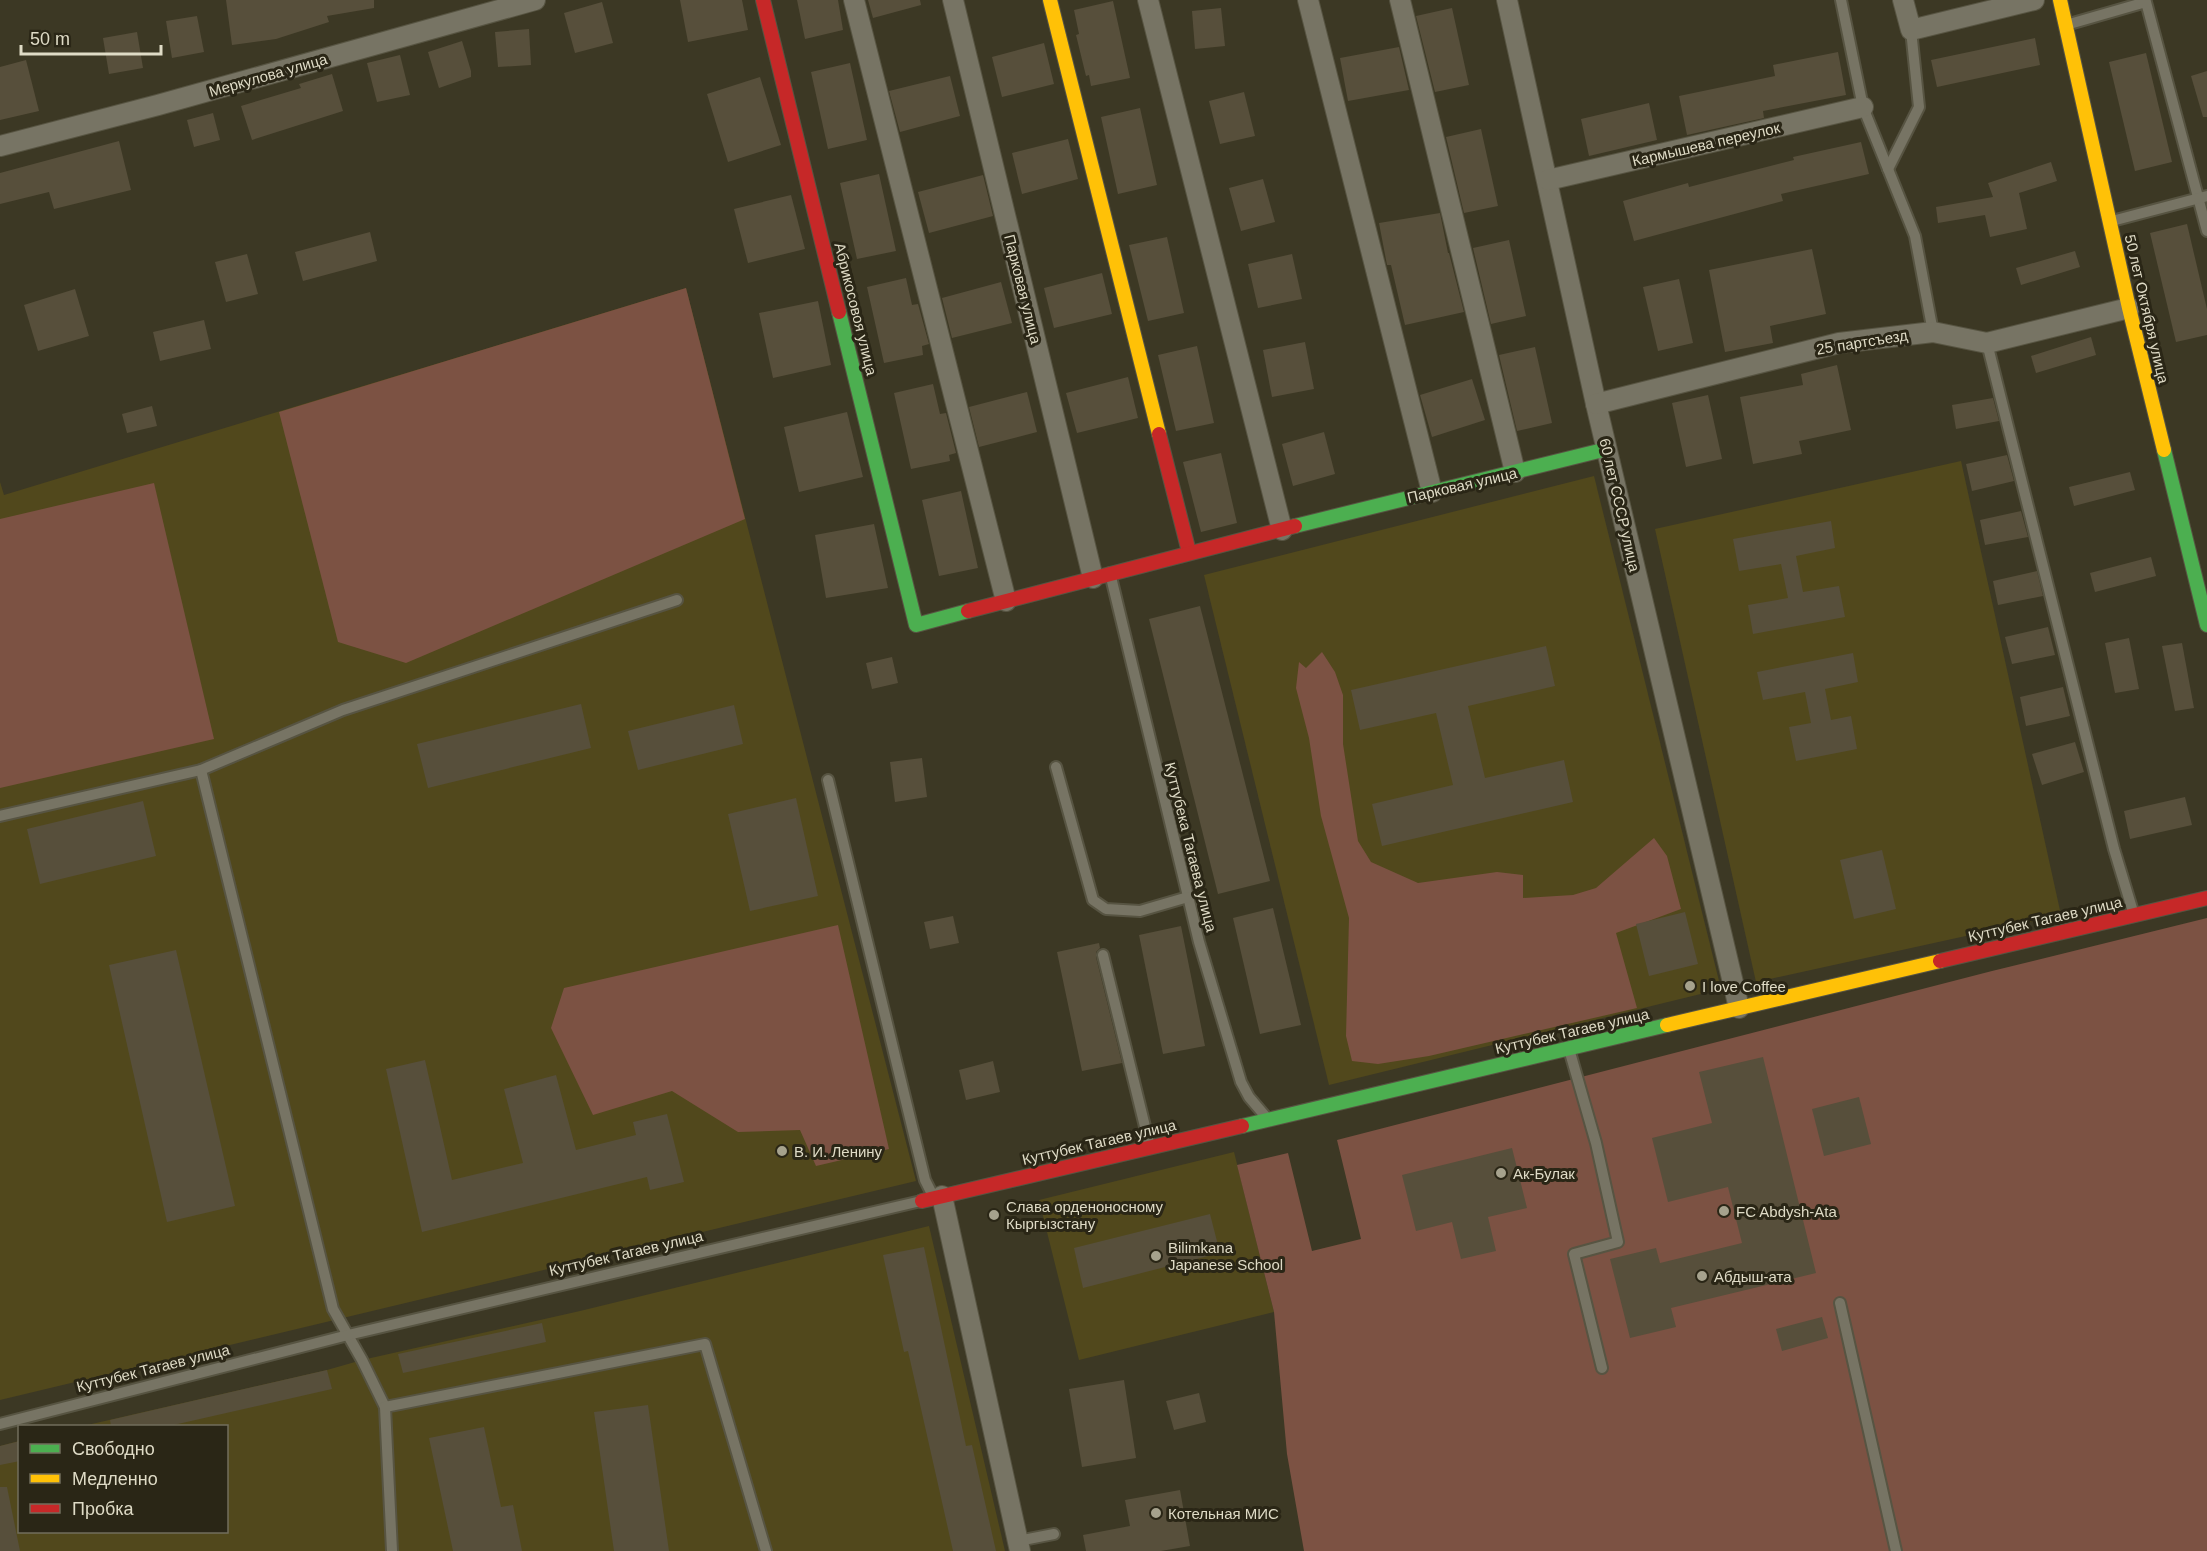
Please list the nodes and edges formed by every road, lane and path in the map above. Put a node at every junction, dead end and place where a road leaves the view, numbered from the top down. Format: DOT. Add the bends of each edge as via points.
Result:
graph roads {
  1 [pos="535,0"];
  2 [pos="764,0"];
  3 [pos="854,0"];
  4 [pos="953,0"];
  5 [pos="1050,0"];
  6 [pos="1148,0"];
  7 [pos="1308,0"];
  8 [pos="1400,0"];
  9 [pos="1507,0"];
  10 [pos="1841,0"];
  11 [pos="1903,0"];
  12 [pos="2034,0"];
  13 [pos="2060,0"];
  14 [pos="2066,25"];
  15 [pos="1911,30"];
  16 [pos="1863,107"];
  17 [pos="0,146"];
  18 [pos="1888,169"];
  19 [pos="1548,180"];
  20 [pos="2203,197"];
  21 [pos="2110,221"];
  22 [pos="2207,231"];
  23 [pos="2129,308"];
  24 [pos="1933,332"];
  25 [pos="1988,343"];
  26 [pos="1596,404"];
  27 [pos="1607,449"];
  28 [pos="1515,472"];
  29 [pos="1432,492"];
  30 [pos="1282,530"];
  31 [pos="1189,552"];
  32 [pos="1101,575"];
  33 [pos="677,600"];
  34 [pos="1006,602"];
  35 [pos="2204,604"];
  36 [pos="916,625"];
  37 [pos="2207,625"];
  38 [pos="1056,767"];
  39 [pos="201,770"];
  40 [pos="828,780"];
  41 [pos="0,816"];
  42 [pos="1188,897"];
  43 [pos="2207,898"];
  44 [pos="2134,915"];
  45 [pos="1103,955"];
  46 [pos="1739,1008"];
  47 [pos="1569,1048"];
  48 [pos="1268,1119"];
  49 [pos="1150,1147"];
  50 [pos="932,1198"];
  51 [pos="1840,1303"];
  52 [pos="348,1335"];
  53 [pos="1602,1368"];
  54 [pos="385,1407"];
  55 [pos="0,1424"];
  56 [pos="1054,1534"];
  57 [pos="1019,1546"];
  58 [pos="392,1551"];
  59 [pos="766,1551"];
  60 [pos="1896,1551"];
  1 -- 17 [label="street, Меркулова улица"];
  2 -- 36 [label="street, Абрикосовоя улица"];
  3 -- 34 [label="street"];
  4 -- 32 [label="street, Парковая улица"];
  5 -- 31 [label="street"];
  6 -- 30 [label="street"];
  7 -- 29 [label="street"];
  8 -- 28 [label="street"];
  9 -- 19 [label="street, 60 лет СССР улица"];
  10 -- 16 [label="lane"];
  11 -- 15 [label="street"];
  12 -- 15 [label="street"];
  13 -- 14 [label="street, 50 лет Октября улица"];
  14 -- 20 [label="lane" via="2146,3"];
  14 -- 21 [label="street, 50 лет Октября улица"];
  15 -- 18 [label="lane" via="1919,107"];
  16 -- 18 [label="lane"];
  16 -- 19 [label="street, Кармышева переулок"];
  18 -- 24 [label="lane" via="1915,236"];
  19 -- 26 [label="street, 60 лет СССР улица"];
  20 -- 21 [label="lane"];
  20 -- 22 [label="lane"];
  21 -- 23 [label="street, 50 лет Октября улица"];
  23 -- 25 [label="street, 25 партсъезд"];
  23 -- 35 [label="street, 50 лет Октября улица"];
  24 -- 25 [label="street, 25 партсъезд"];
  24 -- 26 [label="street, 25 партсъезд" via="1839,343"];
  25 -- 44 [label="lane" via="2114,849"];
  26 -- 27 [label="street, 60 лет СССР улица"];
  27 -- 28 [label="street, Парковая улица"];
  27 -- 46 [label="street, 60 лет СССР улица"];
  28 -- 29 [label="street, Парковая улица"];
  29 -- 30 [label="street, Парковая улица"];
  30 -- 31 [label="street, Парковая улица"];
  31 -- 32 [label="street, Парковая улица"];
  32 -- 34 [label="street, Парковая улица"];
  32 -- 42 [label="lane, Куттубека Тагаева улица"];
  33 -- 39 [label="lane" via="342,710"];
  34 -- 36 [label="street, Парковая улица"];
  35 -- 37 [label="street, 50 лет Октября улица"];
  38 -- 42 [label="lane" via="1093,900 1106,909 1140,911"];
  39 -- 41 [label="lane"];
  39 -- 52 [label="lane" via="333,1309"];
  40 -- 50 [label="lane"];
  42 -- 48 [label="lane, Куттубека Тагаева улица" via="1241,1082"];
  43 -- 44 [label="street, Куттубек Тагаев улица"];
  44 -- 46 [label="street, Куттубек Тагаев улица"];
  45 -- 49 [label="lane"];
  46 -- 47 [label="street, Куттубек Тагаев улица"];
  47 -- 48 [label="street, Куттубек Тагаев улица"];
  47 -- 53 [label="lane" via="1618,1242 1574,1254"];
  48 -- 49 [label="street, Куттубек Тагаев улица"];
  49 -- 50 [label="street, Куттубек Тагаев улица"];
  50 -- 52 [label="lane, Куттубек Тагаев улица"];
  50 -- 57 [label="street"];
  51 -- 60 [label="lane"];
  52 -- 54 [label="lane"];
  52 -- 55 [label="lane, Куттубек Тагаев улица"];
  54 -- 58 [label="lane"];
  54 -- 59 [label="lane" via="705,1344"];
  56 -- 57 [label="lane"];
}
